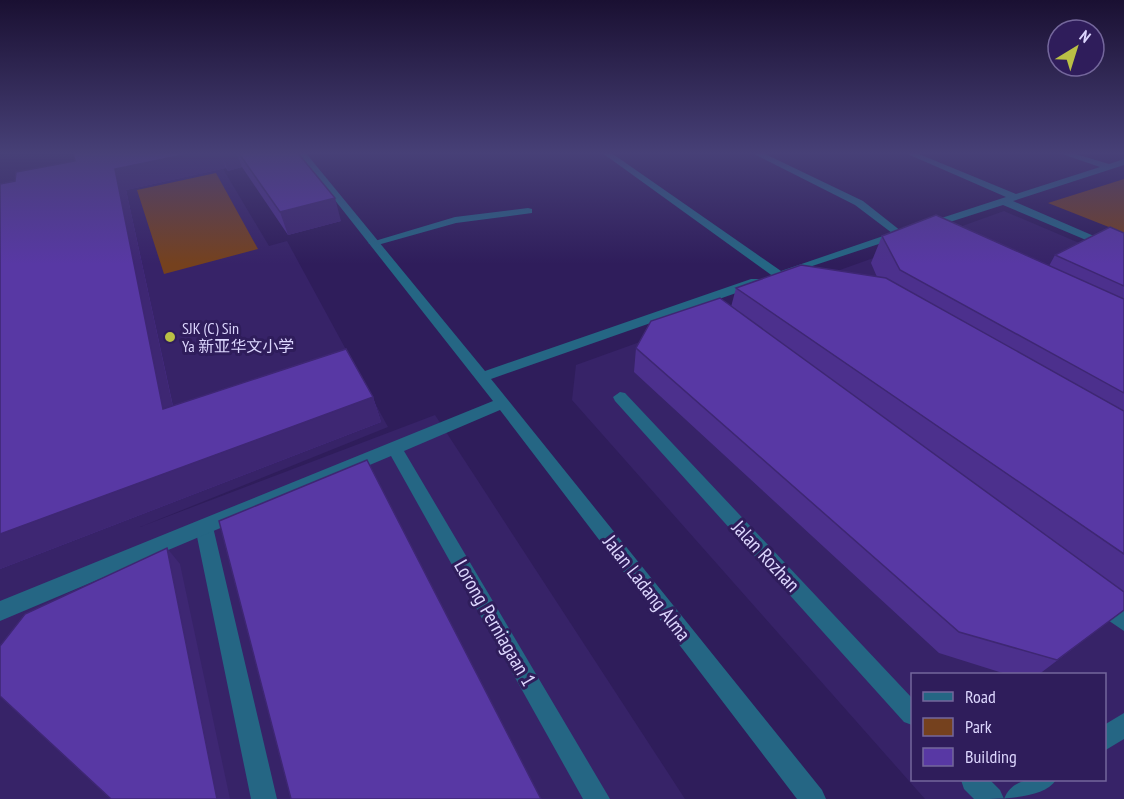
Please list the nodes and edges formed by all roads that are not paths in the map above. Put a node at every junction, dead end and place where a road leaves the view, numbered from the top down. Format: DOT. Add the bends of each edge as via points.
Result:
graph roads {
  1 [pos="331,189"];
  2 [pos="658,189"];
  3 [pos="831,189"];
  4 [pos="988,189"];
  5 [pos="1040,189"];
  6 [pos="1009,199"];
  7 [pos="528,211"];
  8 [pos="915,230"];
  9 [pos="901,235"];
  10 [pos="936,240"];
  11 [pos="374,243"];
  12 [pos="1124,253"];
  13 [pos="813,263"];
  14 [pos="778,274"];
  15 [pos="833,275"];
  16 [pos="697,300"];
  17 [pos="716,315"];
  18 [pos="481,377"];
  19 [pos="620,397"];
  20 [pos="503,403"];
  21 [pos="394,448"];
  22 [pos="204,527"];
  23 [pos="1086,593"];
  24 [pos="0,611"];
  25 [pos="1124,621"];
  26 [pos="911,713"];
  27 [pos="1124,725"];
  28 [pos="1106,738"];
  29 [pos="974,781"];
  30 [pos="1043,781"];
  31 [pos="264,799"];
  32 [pos="597,799"];
  33 [pos="813,799"];
  34 [pos="991,799"];
  35 [pos="1016,799"];
  1 -- 11 [label="street, Jalan Ladang Alma"];
  2 -- 14 [label="street"];
  3 -- 9 [label="street" via="859,203"];
  4 -- 6 [label="street"];
  5 -- 6 [label="street"];
  6 -- 8 [label="street"];
  6 -- 12 [label="street"];
  7 -- 11 [label="street" via="455,220"];
  8 -- 9 [label="street"];
  8 -- 10 [label="street"];
  9 -- 13 [label="street"];
  11 -- 18 [label="street, Jalan Ladang Alma"];
  13 -- 14 [label="street"];
  13 -- 15 [label="street"];
  14 -- 16 [label="street"];
  16 -- 17 [label="street"];
  16 -- 18 [label="street"];
  18 -- 20 [label="street, Jalan Ladang Alma"];
  19 -- 26 [label="street, Jalan Rozhan"];
  20 -- 21 [label="street"];
  20 -- 33 [label="street, Jalan Ladang Alma"];
  21 -- 22 [label="street"];
  21 -- 32 [label="street, Lorong Perniagaan 1"];
  22 -- 24 [label="street"];
  22 -- 31 [label="street"];
  23 -- 25 [label="street"];
  27 -- 28 [label="street"];
  29 -- 34 [label="street"];
  30 -- 35 [label="street"];
}
